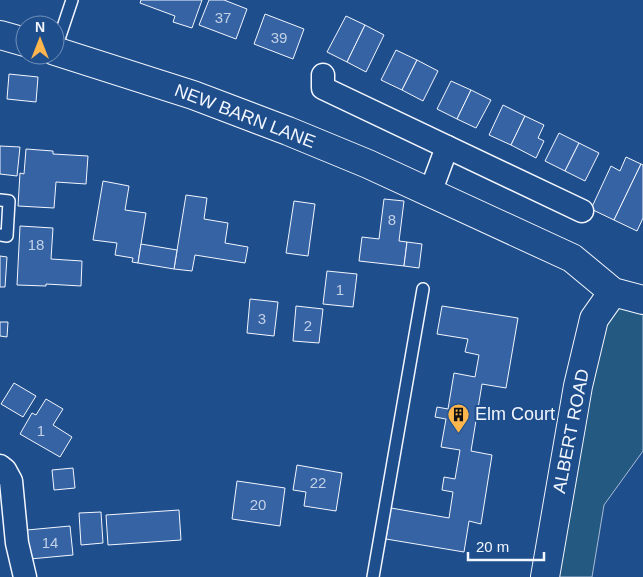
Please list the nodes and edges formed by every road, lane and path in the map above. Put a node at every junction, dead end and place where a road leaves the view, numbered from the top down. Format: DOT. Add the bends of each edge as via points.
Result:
graph roads {
  1 [pos="72,0"];
  2 [pos="65,21"];
  3 [pos="0,35"];
  4 [pos="15,39"];
  5 [pos="65,54"];
  6 [pos="323,75"];
  7 [pos="447,147"];
  8 [pos="430,193"];
  9 [pos="0,200"];
  10 [pos="582,211"];
  11 [pos="0,235"];
  12 [pos="423,289"];
  13 [pos="613,292"];
  14 [pos="643,300"];
  15 [pos="0,466"];
  16 [pos="25,577"];
  17 [pos="373,577"];
  18 [pos="544,577"];
  1 -- 2 [label="lane"];
  3 -- 4 [label="main road"];
  5 -- 8 [label="main road, NEW BARN LANE" via="193,95 288,131"];
  6 -- 7 [label="street" via="323,88"];
  7 -- 8 [label="street"];
  7 -- 10 [label="street"];
  8 -- 13 [label="main road, NEW BARN LANE" via="572,258"];
  9 -- 11 [label="lane" via="9,201 7,236"];
  12 -- 17 [label="lane"];
  13 -- 14 [label="main road, NEW BARN LANE"];
  13 -- 18 [label="main road, ALBERT ROAD" via="594,319 578,386"];
  15 -- 16 [label="street" via="11,481 17,543"];
}
